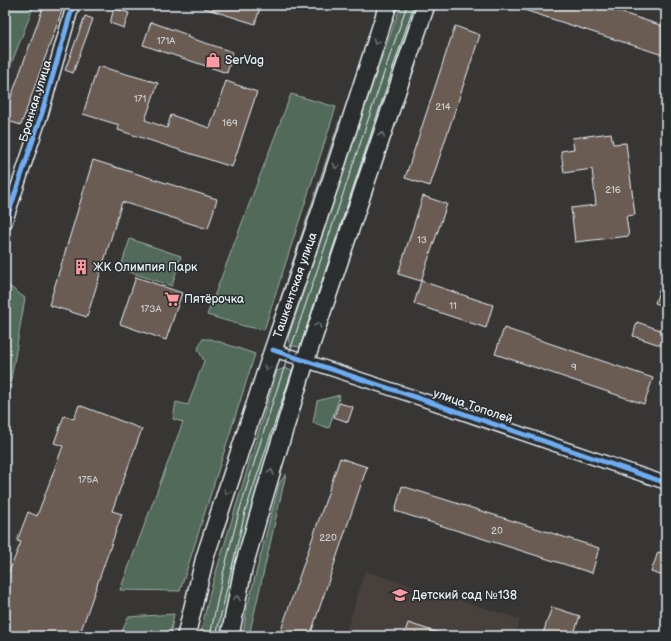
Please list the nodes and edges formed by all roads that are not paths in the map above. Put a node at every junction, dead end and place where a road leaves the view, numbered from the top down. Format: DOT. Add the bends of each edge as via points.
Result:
graph roads {
  1 [pos="73,5"];
  2 [pos="388,5"];
  3 [pos="426,5"];
  4 [pos="5,224"];
  5 [pos="273,350"];
  6 [pos="305,362"];
  7 [pos="666,483"];
  8 [pos="186,636"];
  9 [pos="230,636"];
  1 -- 4 [label="street, Бронная улица" via="42,113"];
  2 -- 5 [label="main road, Ташкентская улица, one-way"];
  6 -- 3 [label="main road, one-way"];
  5 -- 6 [label="street, улица Тополей"];
  5 -- 8 [label="main road, Ташкентская улица, one-way" via="205,557"];
  6 -- 7 [label="street, улица Тополей"];
  9 -- 6 [label="main road, one-way" via="244,569"];
}
